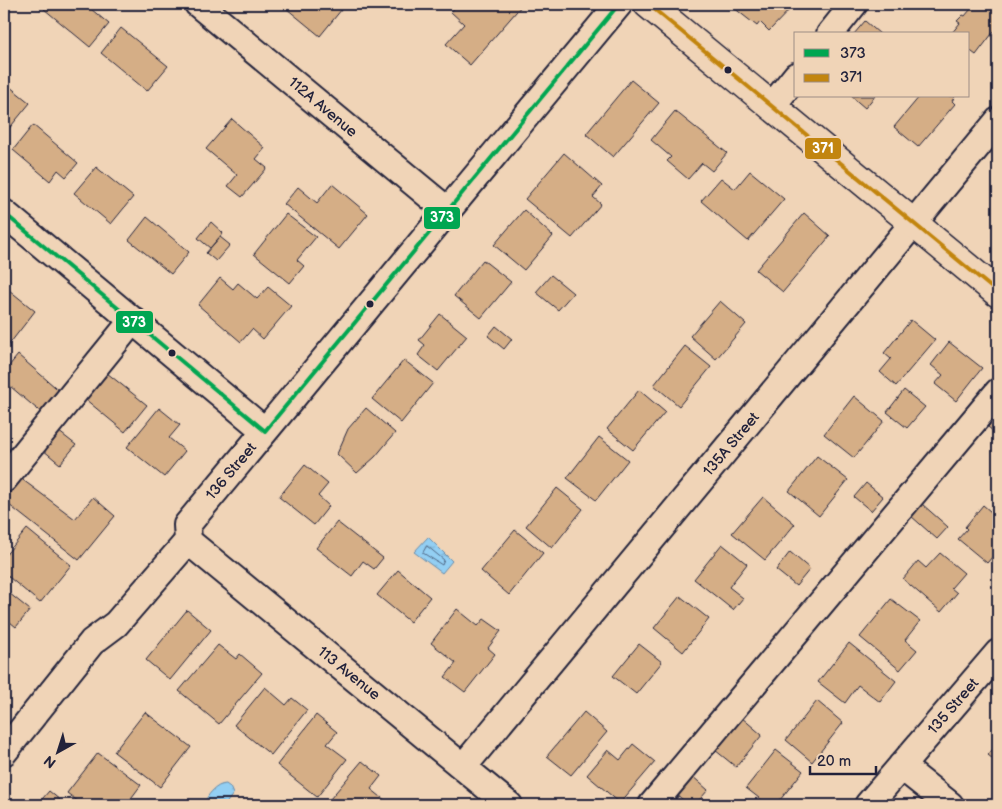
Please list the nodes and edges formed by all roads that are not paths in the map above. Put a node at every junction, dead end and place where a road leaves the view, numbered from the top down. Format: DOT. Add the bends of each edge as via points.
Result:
graph roads {
  1 [pos="198,4"];
  2 [pos="619,4"];
  3 [pos="648,4"];
  4 [pos="854,4"];
  5 [pos="832,32"];
  6 [pos="794,78"];
  7 [pos="772,106"];
  8 [pos="998,121"];
  9 [pos="448,211"];
  10 [pos="4,214"];
  11 [pos="915,224"];
  12 [pos="998,293"];
  13 [pos="133,320"];
  14 [pos="998,392"];
  15 [pos="265,431"];
  16 [pos="4,479"];
  17 [pos="188,541"];
  18 [pos="998,653"];
  19 [pos="4,752"];
  20 [pos="901,766"];
  21 [pos="463,767"];
  22 [pos="509,805"];
  23 [pos="652,805"];
  24 [pos="868,805"];
  25 [pos="950,805"];
  1 -- 9 [label="street, 112A Avenue"];
  2 -- 9 [label="street, 136 Street"];
  3 -- 7 [label="main road"];
  4 -- 5 [label="street"];
  6 -- 7 [label="street"];
  7 -- 11 [label="main road"];
  8 -- 11 [label="street, 135A Street"];
  9 -- 15 [label="street, 136 Street"];
  10 -- 13 [label="street"];
  11 -- 12 [label="main road"];
  11 -- 21 [label="street, 135A Street"];
  13 -- 15 [label="street"];
  13 -- 16 [label="street"];
  14 -- 23 [label="street"];
  15 -- 17 [label="street, 136 Street" via="187,525"];
  17 -- 19 [label="street, 136 Street" via="116,624 92,642"];
  17 -- 21 [label="street, 113 Avenue"];
  18 -- 20 [label="street, 135 Street"];
  20 -- 24 [label="street, 135 Street"];
  20 -- 25 [label="street"];
  21 -- 22 [label="street, 113 Avenue"];
}
